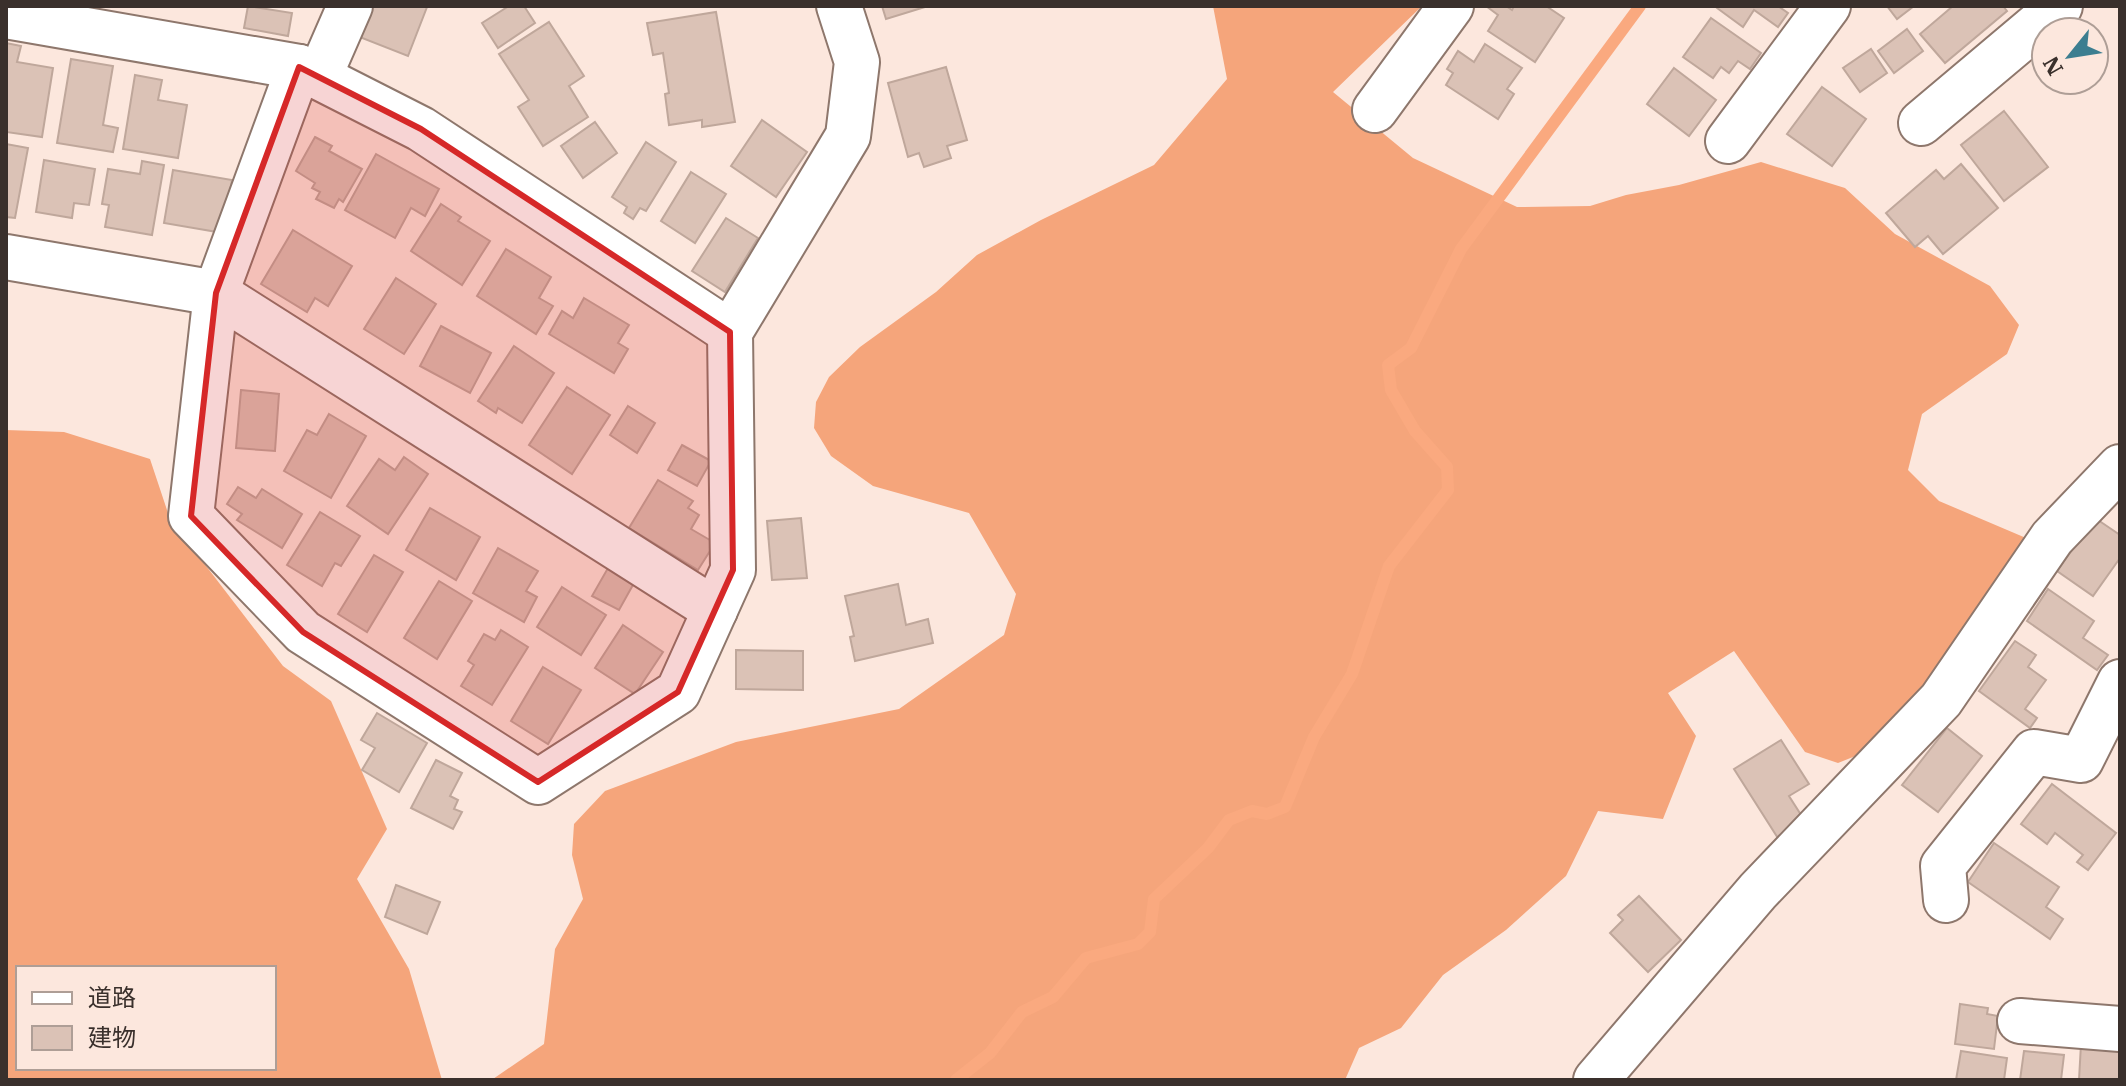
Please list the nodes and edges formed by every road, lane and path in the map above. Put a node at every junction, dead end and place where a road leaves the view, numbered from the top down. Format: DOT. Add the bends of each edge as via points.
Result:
graph roads {
  1 [pos="350,6"];
  2 [pos="839,6"];
  3 [pos="1451,6"];
  4 [pos="1828,6"];
  5 [pos="2060,6"];
  6 [pos="6,16"];
  7 [pos="309,72"];
  8 [pos="1375,110"];
  9 [pos="1921,123"];
  10 [pos="1728,141"];
  11 [pos="6,257"];
  12 [pos="216,293"];
  13 [pos="730,332"];
  14 [pos="2120,467"];
  15 [pos="715,610"];
  16 [pos="2120,682"];
  17 [pos="1946,900"];
  18 [pos="2020,1021"];
  19 [pos="2120,1029"];
  20 [pos="1596,1080"];
  1 -- 7 [label="street"];
  2 -- 13 [label="street" via="857,62 848,136"];
  3 -- 8 [label="street"];
  4 -- 10 [label="street"];
  5 -- 9 [label="street"];
  6 -- 7 [label="street"];
  7 -- 12 [label="street"];
  7 -- 13 [label="street" via="421,129"];
  11 -- 12 [label="street"];
  12 -- 15 [label="street"];
  12 -- 15 [label="street" via="191,516 303,632 538,782 678,692"];
  13 -- 15 [label="street" via="733,570"];
  14 -- 20 [label="street" via="2052,538 1941,700 1758,891"];
  16 -- 17 [label="street" via="2081,760 2034,752 1943,866"];
  18 -- 19 [label="street"];
}
